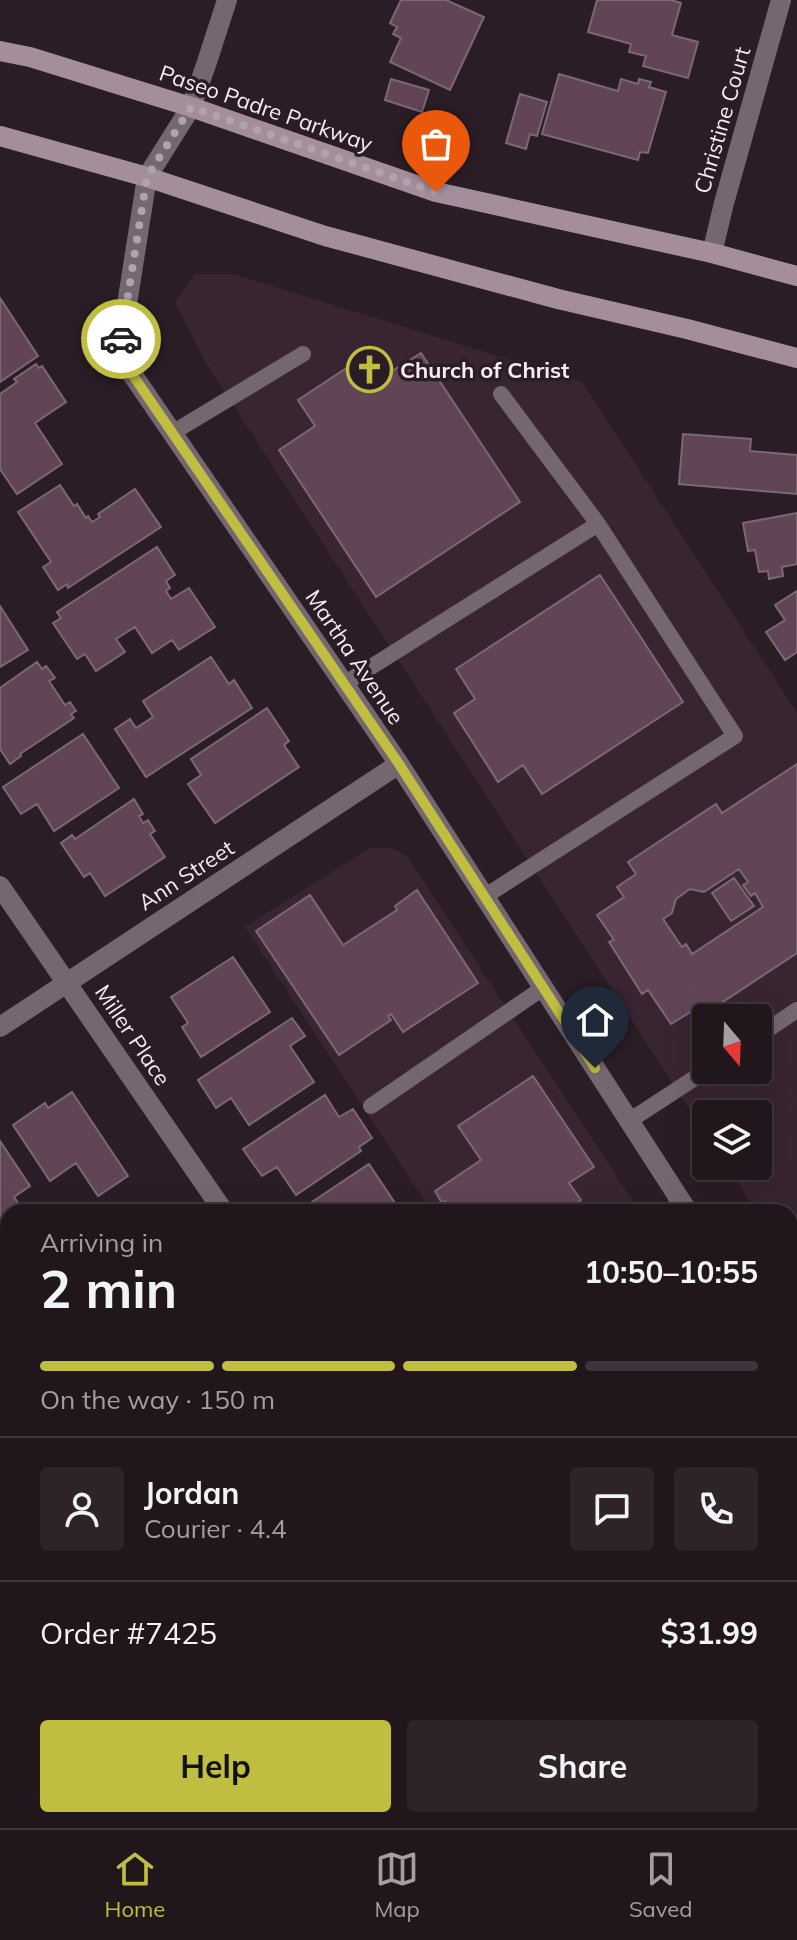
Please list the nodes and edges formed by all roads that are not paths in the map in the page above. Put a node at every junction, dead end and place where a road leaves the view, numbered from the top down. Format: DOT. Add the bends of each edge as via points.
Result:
graph roads {
  1 [pos="227,0"];
  2 [pos="781,0"];
  3 [pos="0,51"];
  4 [pos="191,107"];
  5 [pos="0,136"];
  6 [pos="147,177"];
  7 [pos="712,253"];
  8 [pos="797,276"];
  9 [pos="303,354"];
  10 [pos="797,358"];
  11 [pos="501,394"];
  12 [pos="172,433"];
  13 [pos="598,524"];
  14 [pos="344,684"];
  15 [pos="399,764"];
  16 [pos="0,886"];
  17 [pos="484,897"];
  18 [pos="67,982"];
  19 [pos="543,988"];
  20 [pos="797,1010"];
  21 [pos="0,1027"];
  22 [pos="772,1027"];
  23 [pos="692,1080"];
  24 [pos="371,1106"];
  25 [pos="629,1121"];
  26 [pos="219,1204"];
  27 [pos="676,1204"];
  1 -- 4 [label="street, Martha Avenue"];
  2 -- 7 [label="street, Christine Court"];
  3 -- 4 [label="main road, Paseo Padre Parkway"];
  4 -- 6 [label="street, Martha Avenue"];
  4 -- 7 [label="main road, Paseo Padre Parkway" via="436,192"];
  5 -- 6 [label="main road"];
  6 -- 10 [label="main road" via="325,236"];
  6 -- 12 [label="street, Martha Avenue" via="119,355"];
  7 -- 8 [label="main road, Paseo Padre Parkway"];
  9 -- 12 [label="lane"];
  11 -- 13 [label="lane"];
  12 -- 14 [label="street, Martha Avenue"];
  13 -- 14 [label="lane"];
  13 -- 17 [label="lane" via="735,736"];
  14 -- 15 [label="street, Martha Avenue"];
  15 -- 17 [label="street, Martha Avenue"];
  15 -- 18 [label="street, Ann Street"];
  16 -- 18 [label="street, Miller Place"];
  17 -- 19 [label="street, Martha Avenue"];
  18 -- 21 [label="street, Ann Street"];
  18 -- 26 [label="street, Miller Place"];
  19 -- 24 [label="lane"];
  19 -- 25 [label="street, Martha Avenue"];
  20 -- 22 [label="lane"];
  23 -- 25 [label="lane"];
  25 -- 27 [label="street, Martha Avenue"];
}
